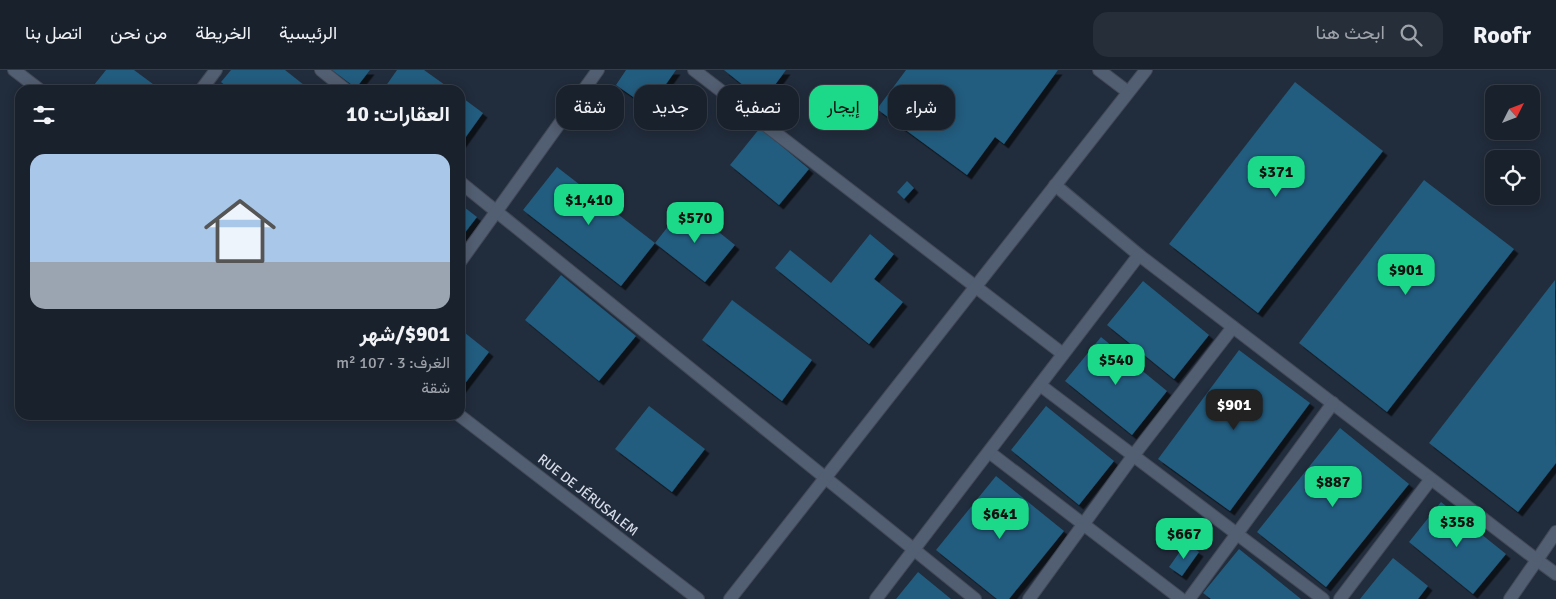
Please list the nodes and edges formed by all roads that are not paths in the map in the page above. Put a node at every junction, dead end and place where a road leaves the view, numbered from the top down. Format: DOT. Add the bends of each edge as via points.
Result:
graph roads {
  1 [pos="14,70"];
  2 [pos="216,70"];
  3 [pos="322,70"];
  4 [pos="598,70"];
  5 [pos="694,70"];
  6 [pos="1099,70"];
  7 [pos="1146,70"];
  8 [pos="34,85"];
  9 [pos="205,85"];
  10 [pos="340,85"];
  11 [pos="1128,92"];
  12 [pos="1055,185"];
  13 [pos="465,186"];
  14 [pos="497,212"];
  15 [pos="465,255"];
  16 [pos="1139,255"];
  17 [pos="976,287"];
  18 [pos="1233,327"];
  19 [pos="1063,354"];
  20 [pos="1040,385"];
  21 [pos="1333,403"];
  22 [pos="465,420"];
  23 [pos="989,452"];
  24 [pos="1133,456"];
  25 [pos="826,477"];
  26 [pos="1431,479"];
  27 [pos="1084,525"];
  28 [pos="1556,532"];
  29 [pos="1236,534"];
  30 [pos="913,551"];
  31 [pos="1537,560"];
  32 [pos="1556,574"];
  33 [pos="698,599"];
  34 [pos="730,599"];
  35 [pos="876,599"];
  36 [pos="975,599"];
  37 [pos="1029,599"];
  38 [pos="1181,599"];
  39 [pos="1189,599"];
  40 [pos="1323,599"];
  41 [pos="1340,599"];
  42 [pos="1510,599"];
  1 -- 8 [label="street"];
  2 -- 9 [label="street"];
  3 -- 10 [label="street"];
  4 -- 14 [label="street"];
  5 -- 17 [label="street"];
  6 -- 11 [label="street"];
  7 -- 11 [label="street"];
  11 -- 12 [label="street"];
  12 -- 16 [label="street"];
  12 -- 17 [label="street"];
  13 -- 14 [label="street"];
  14 -- 15 [label="street"];
  14 -- 25 [label="street"];
  16 -- 18 [label="street"];
  16 -- 19 [label="street"];
  17 -- 19 [label="street"];
  17 -- 25 [label="street"];
  18 -- 21 [label="street"];
  18 -- 24 [label="street"];
  19 -- 20 [label="street"];
  20 -- 23 [label="street"];
  20 -- 24 [label="street"];
  21 -- 26 [label="street"];
  21 -- 29 [label="street"];
  22 -- 33 [label="street, RUE DE JÉRUSALEM"];
  23 -- 27 [label="street"];
  23 -- 30 [label="street"];
  24 -- 27 [label="street"];
  24 -- 29 [label="street"];
  25 -- 30 [label="street"];
  25 -- 34 [label="street"];
  26 -- 31 [label="street"];
  26 -- 41 [label="street"];
  27 -- 37 [label="street"];
  27 -- 38 [label="street"];
  28 -- 31 [label="street"];
  29 -- 39 [label="street"];
  29 -- 40 [label="street"];
  30 -- 35 [label="street"];
  30 -- 36 [label="street"];
  31 -- 32 [label="street"];
  31 -- 42 [label="street"];
}
